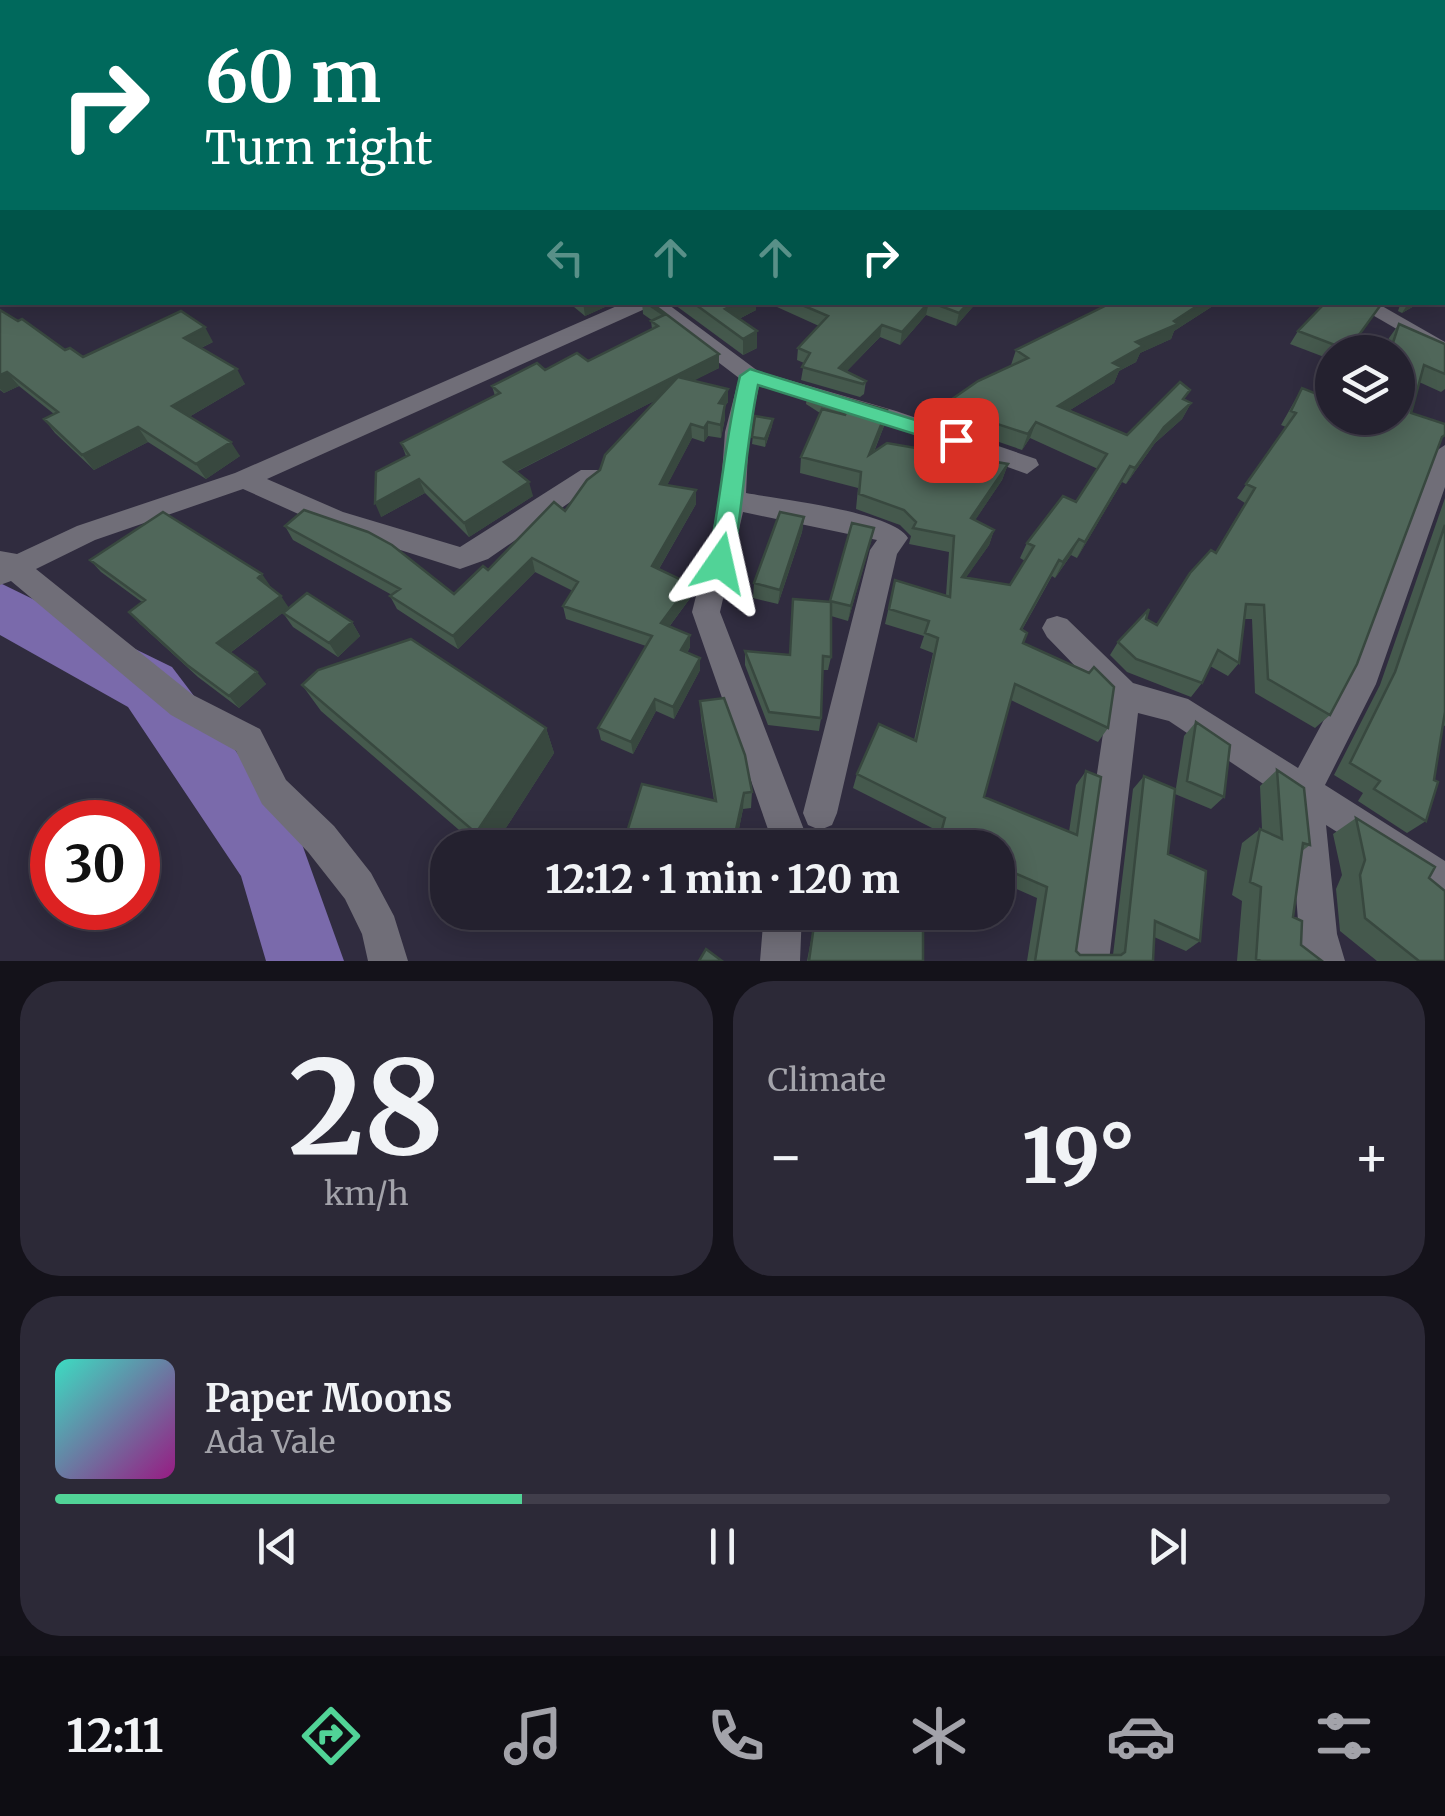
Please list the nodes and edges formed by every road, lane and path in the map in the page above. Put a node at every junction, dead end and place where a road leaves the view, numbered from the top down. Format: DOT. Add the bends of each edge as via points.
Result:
graph roads {
  1 [pos="641,305"];
  2 [pos="652,305"];
  3 [pos="1365,305"];
  4 [pos="1445,351"];
  5 [pos="750,376"];
  6 [pos="1445,454"];
  7 [pos="1026,465"];
  8 [pos="590,476"];
  9 [pos="244,479"];
  10 [pos="732,500"];
  11 [pos="5,565"];
  12 [pos="1057,628"];
  13 [pos="1124,695"];
  14 [pos="1305,789"];
  15 [pos="820,813"];
  16 [pos="786,830"];
  17 [pos="1445,882"];
  18 [pos="782,930"];
  19 [pos="388,961"];
  20 [pos="780,961"];
  21 [pos="1089,961"];
  22 [pos="1325,961"];
  1 -- 9 [label="street"];
  2 -- 5 [label="street"];
  3 -- 4 [label="street"];
  5 -- 7 [label="street"];
  5 -- 10 [label="street"];
  6 -- 14 [label="street" via="1360,684"];
  8 -- 9 [label="street" via="460,558 334,519"];
  9 -- 11 [label="street"];
  10 -- 15 [label="street" via="895,538 884,550"];
  10 -- 16 [label="street" via="706,612"];
  11 -- 19 [label="street" via="182,705 248,740 274,792 358,886"];
  12 -- 13 [label="street"];
  13 -- 14 [label="street" via="1177,709"];
  13 -- 21 [label="street"];
  14 -- 17 [label="street"];
  14 -- 22 [label="street"];
  18 -- 20 [label="street"];
}
